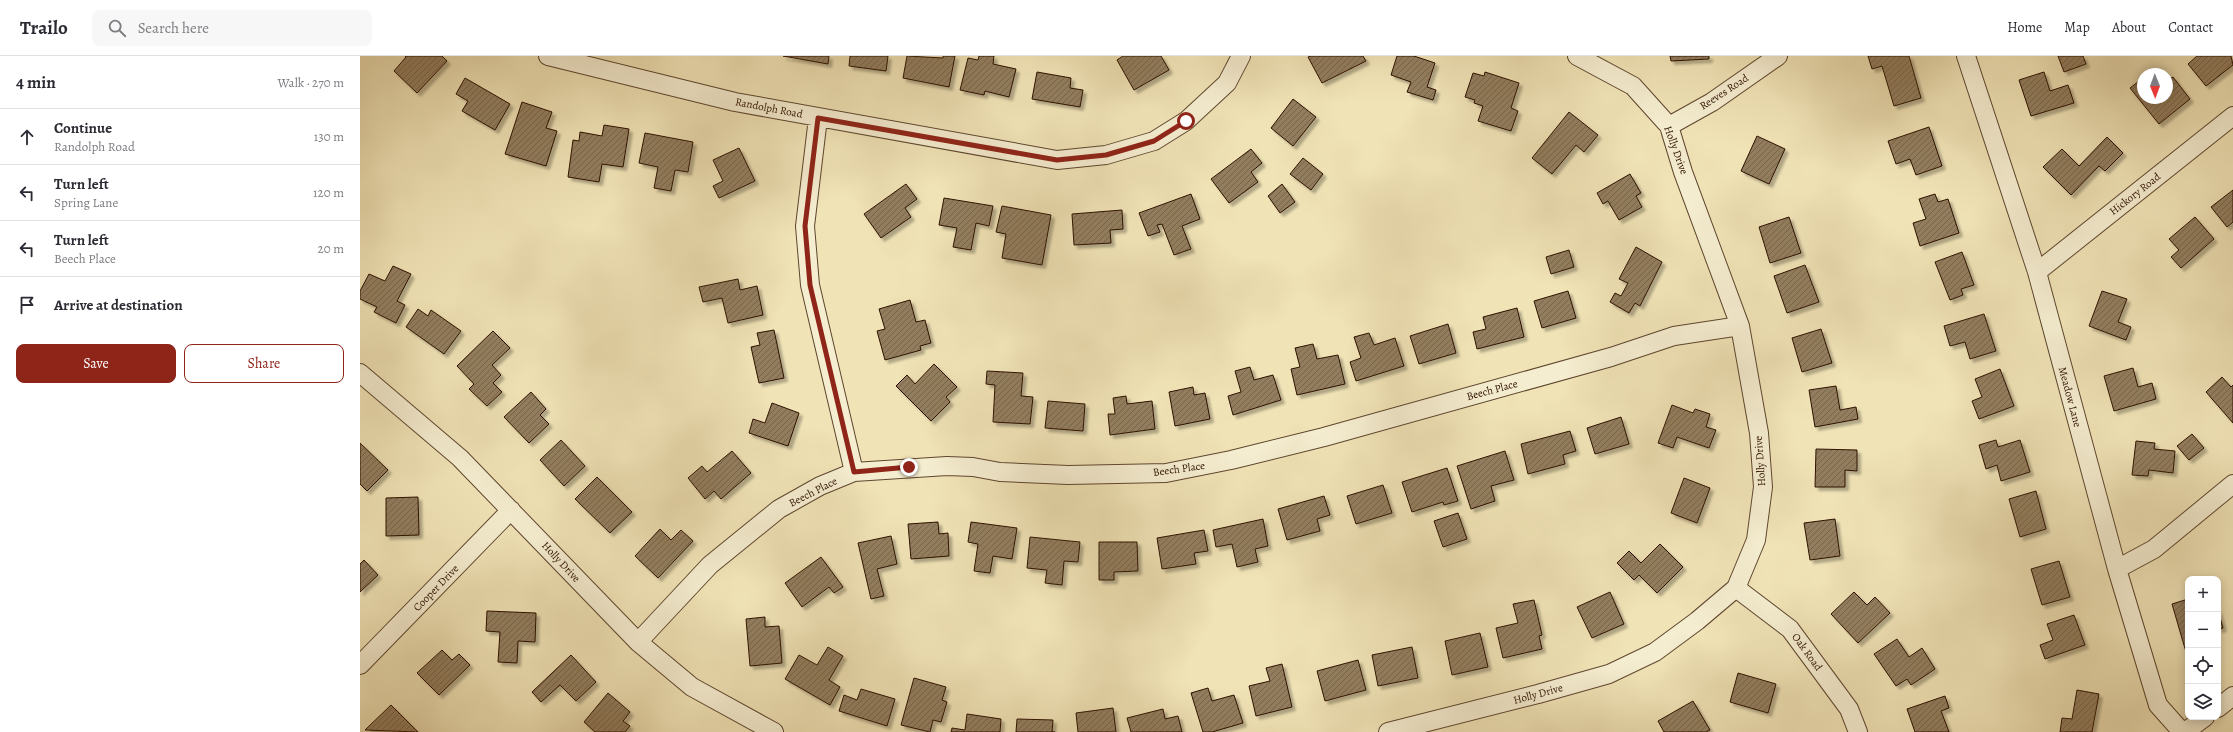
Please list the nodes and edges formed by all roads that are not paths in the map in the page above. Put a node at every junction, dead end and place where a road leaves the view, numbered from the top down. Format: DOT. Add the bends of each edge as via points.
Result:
graph roads {
  1 [pos="548,56"];
  2 [pos="1241,56"];
  3 [pos="1577,56"];
  4 [pos="1778,56"];
  5 [pos="1966,56"];
  6 [pos="2233,116"];
  7 [pos="818,118"];
  8 [pos="1669,126"];
  9 [pos="2037,272"];
  10 [pos="1740,326"];
  11 [pos="360,373"];
  12 [pos="854,472"];
  13 [pos="2233,484"];
  14 [pos="511,510"];
  15 [pos="2117,569"];
  16 [pos="1736,588"];
  17 [pos="638,642"];
  18 [pos="360,665"];
  19 [pos="2233,696"];
  20 [pos="2221,706"];
  21 [pos="2201,720"];
  22 [pos="774,732"];
  23 [pos="1388,732"];
  24 [pos="1858,732"];
  25 [pos="2182,732"];
  26 [pos="2186,732"];
  1 -- 7 [label="street, Randolph Road" via="735,102"];
  2 -- 7 [label="street, Randolph Road" via="1227,83 1186,121 1154,141 1106,155 1057,160"];
  3 -- 8 [label="street, Holly Drive" via="1633,86"];
  4 -- 8 [label="street, Reeves Road" via="1712,102"];
  5 -- 9 [label="street, Meadow Lane"];
  6 -- 9 [label="street, Hickory Road"];
  7 -- 12 [label="street" via="805,226 810,285"];
  8 -- 10 [label="street, Holly Drive"];
  9 -- 15 [label="street, Meadow Lane"];
  10 -- 12 [label="street, Beech Place" via="1674,336 1612,357 1324,436 1231,460 1166,473 1068,476 947,466"];
  10 -- 16 [label="street, Holly Drive" via="1759,432 1763,487 1756,540"];
  11 -- 14 [label="street, Holly Drive" via="460,458"];
  12 -- 17 [label="street, Beech Place" via="820,486 779,509 710,565"];
  13 -- 15 [label="street" via="2154,549"];
  14 -- 17 [label="street, Holly Drive"];
  14 -- 18 [label="street, Cooper Drive"];
  15 -- 25 [label="street, Meadow Lane" via="2158,705"];
  16 -- 23 [label="street, Holly Drive" via="1655,652 1609,674"];
  16 -- 24 [label="street, Oak Road" via="1790,629 1849,709"];
  17 -- 22 [label="street, Holly Drive" via="692,687"];
  19 -- 20 [label="street"];
  21 -- 26 [label="street"];
}
